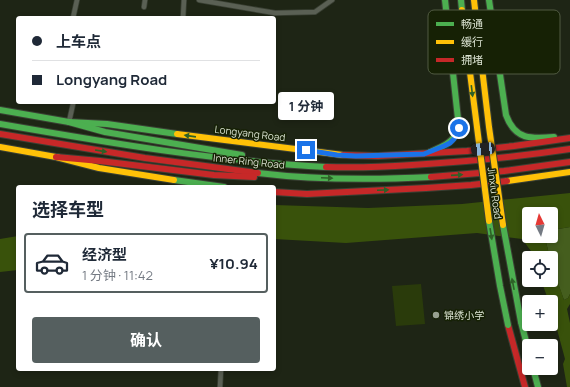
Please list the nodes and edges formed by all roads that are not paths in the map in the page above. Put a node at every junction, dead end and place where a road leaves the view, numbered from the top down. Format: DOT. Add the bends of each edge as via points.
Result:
graph roads {
  1 [pos="77,0"];
  2 [pos="145,0"];
  3 [pos="184,0"];
  4 [pos="199,0"];
  5 [pos="332,0"];
  6 [pos="445,0"];
  7 [pos="461,0"];
  8 [pos="474,0"];
  9 [pos="489,0"];
  10 [pos="144,7"];
  11 [pos="446,10"];
  12 [pos="462,10"];
  13 [pos="475,10"];
  14 [pos="490,10"];
  15 [pos="73,16"];
  16 [pos="183,16"];
  17 [pos="453,74"];
  18 [pos="470,74"];
  19 [pos="483,74"];
  20 [pos="500,74"];
  21 [pos="73,104"];
  22 [pos="0,110"];
  23 [pos="69,122"];
  24 [pos="0,124"];
  25 [pos="0,134"];
  26 [pos="570,137"];
  27 [pos="0,147"];
  28 [pos="570,148"];
  29 [pos="424,154"];
  30 [pos="56,157"];
  31 [pos="570,162"];
  32 [pos="304,166"];
  33 [pos="570,172"];
  34 [pos="303,177"];
  35 [pos="210,185"];
  36 [pos="276,192"];
  37 [pos="525,339"];
  38 [pos="221,371"];
  39 [pos="535,375"];
  40 [pos="220,387"];
  41 [pos="525,387"];
  42 [pos="538,387"];
  1 -- 15 [label="street"];
  2 -- 10 [label="street"];
  3 -- 16 [label="street"];
  4 -- 5 [label="street" via="275,12 315,12"];
  6 -- 11 [label="main road"];
  7 -- 12 [label="main road, Jinxiu Road, one-way, bridge"];
  13 -- 8 [label="main road, Jinxiu Road, one-way, bridge"];
  9 -- 14 [label="main road"];
  17 -- 29 [label="main road" via="459,128 450,143"];
  18 -- 41 [label="main road, Jinxiu Road, one-way, bridge" via="500,286"];
  37 -- 19 [label="main road, Jinxiu Road, one-way, bridge" via="499,206"];
  20 -- 26 [label="main road" via="506,115 513,129 530,138"];
  21 -- 23 [label="street"];
  22 -- 23 [label="main road, Longyang Road"];
  29 -- 23 [label="main road, Longyang Road, one-way" via="347,156 107,124"];
  23 -- 32 [label="main road" via="105,132"];
  24 -- 32 [label="main road, Inner Ring Road" via="156,150"];
  25 -- 34 [label="main road, Inner Ring Road, one-way" via="154,160"];
  26 -- 29 [label="main road, Longyang Road" via="514,146"];
  27 -- 30 [label="main road"];
  28 -- 32 [label="main road, Inner Ring Road" via="425,164"];
  30 -- 34 [label="main road" via="214,175"];
  30 -- 35 [label="main road" via="99,168"];
  34 -- 31 [label="main road, Inner Ring Road, one-way" via="425,177"];
  36 -- 33 [label="main road, one-way" via="307,194 471,185"];
  38 -- 40 [label="street"];
  39 -- 42 [label="main road"];
}
